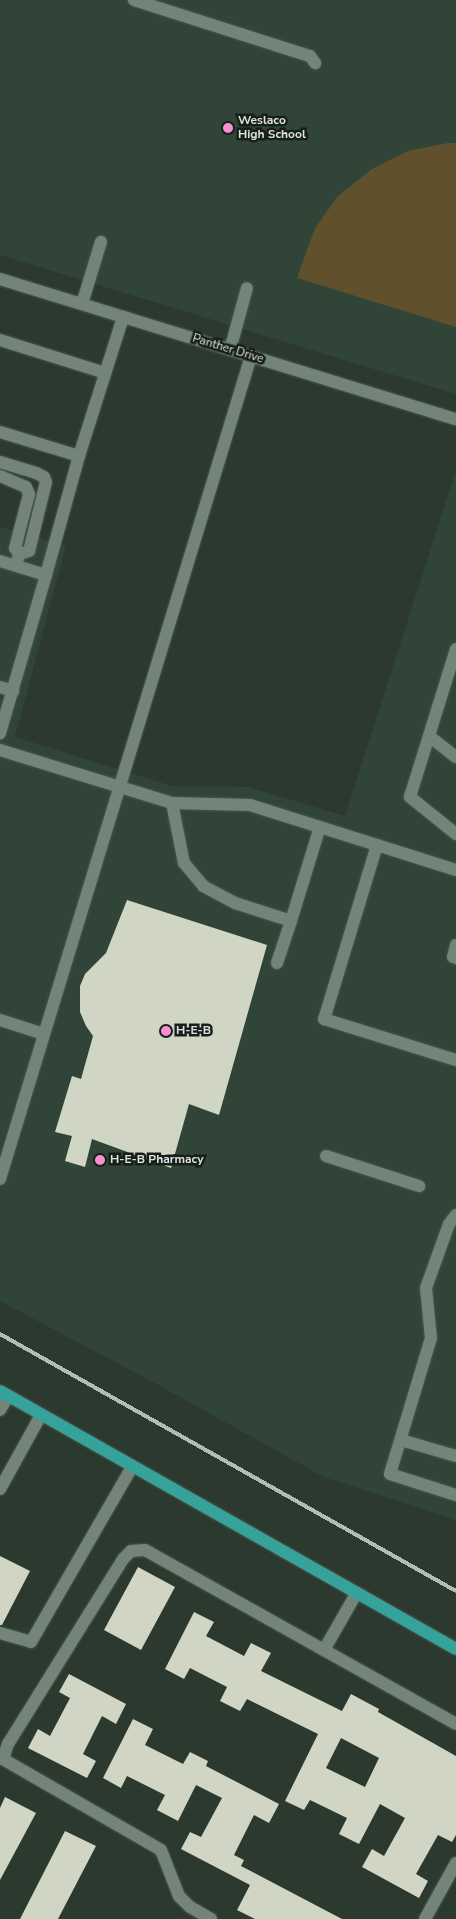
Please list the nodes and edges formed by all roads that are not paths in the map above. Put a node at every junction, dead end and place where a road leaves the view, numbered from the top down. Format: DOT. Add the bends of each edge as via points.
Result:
graph roads {
  1 [pos="134,0"];
  2 [pos="315,63"];
  3 [pos="101,242"];
  4 [pos="0,279"];
  5 [pos="248,288"];
  6 [pos="82,304"];
  7 [pos="123,317"];
  8 [pos="0,340"];
  9 [pos="230,350"];
  10 [pos="251,356"];
  11 [pos="105,372"];
  12 [pos="456,419"];
  13 [pos="0,432"];
  14 [pos="79,456"];
  15 [pos="0,462"];
  16 [pos="0,476"];
  17 [pos="18,560"];
  18 [pos="0,562"];
  19 [pos="46,575"];
  20 [pos="456,649"];
  21 [pos="0,687"];
  22 [pos="13,691"];
  23 [pos="0,733"];
  24 [pos="429,736"];
  25 [pos="0,750"];
  26 [pos="456,757"];
  27 [pos="120,786"];
  28 [pos="172,803"];
  29 [pos="320,828"];
  30 [pos="456,834"];
  31 [pos="377,845"];
  32 [pos="456,870"];
  33 [pos="290,921"];
  34 [pos="456,945"];
  35 [pos="456,958"];
  36 [pos="277,963"];
  37 [pos="0,1020"];
  38 [pos="44,1034"];
  39 [pos="456,1060"];
  40 [pos="326,1156"];
  41 [pos="1,1170"];
  42 [pos="419,1186"];
  43 [pos="456,1214"];
  44 [pos="4,1394"];
  45 [pos="0,1410"];
  46 [pos="42,1415"];
  47 [pos="401,1440"];
  48 [pos="456,1456"];
  49 [pos="132,1467"];
  50 [pos="0,1489"];
  51 [pos="456,1495"];
  52 [pos="356,1594"];
  53 [pos="0,1633"];
  54 [pos="456,1649"];
  55 [pos="324,1650"];
  56 [pos="456,1724"];
  57 [pos="456,1863"];
  58 [pos="211,1919"];
  59 [pos="425,1919"];
  1 -- 2 [label="street" via="310,56"];
  3 -- 6 [label="street"];
  4 -- 6 [label="street, Panther Drive"];
  5 -- 9 [label="street"];
  6 -- 7 [label="street, Panther Drive"];
  7 -- 9 [label="street, Panther Drive"];
  7 -- 11 [label="street"];
  8 -- 11 [label="street"];
  9 -- 10 [label="street, Panther Drive"];
  10 -- 12 [label="street, Panther Drive"];
  10 -- 27 [label="street"];
  11 -- 14 [label="street"];
  13 -- 14 [label="street"];
  14 -- 19 [label="street"];
  15 -- 17 [label="street" via="36,473 46,482 29,551"];
  16 -- 17 [label="street" via="26,487 29,494 15,548"];
  17 -- 18 [label="street"];
  17 -- 19 [label="street"];
  19 -- 22 [label="street"];
  20 -- 24 [label="street"];
  21 -- 22 [label="street"];
  22 -- 23 [label="street"];
  24 -- 26 [label="street"];
  24 -- 30 [label="street" via="410,798"];
  25 -- 27 [label="street"];
  27 -- 28 [label="street"];
  27 -- 38 [label="street"];
  28 -- 29 [label="street" via="250,805"];
  28 -- 33 [label="street" via="184,863 203,886 235,903"];
  29 -- 31 [label="street"];
  29 -- 33 [label="street"];
  31 -- 32 [label="street"];
  31 -- 39 [label="street" via="324,1019"];
  33 -- 36 [label="street"];
  34 -- 35 [label="street" via="452,956"];
  37 -- 38 [label="street"];
  38 -- 41 [label="street"];
  40 -- 42 [label="street"];
  43 -- 47 [label="street" via="449,1224 426,1288 431,1338"];
  44 -- 45 [label="street"];
  44 -- 46 [label="main road"];
  46 -- 49 [label="main road"];
  46 -- 50 [label="street"];
  47 -- 48 [label="street"];
  47 -- 51 [label="street" via="390,1474"];
  49 -- 52 [label="main road"];
  49 -- 53 [label="street" via="31,1642"];
  52 -- 54 [label="main road"];
  52 -- 55 [label="street"];
  55 -- 56 [label="street"];
  55 -- 58 [label="street" via="145,1550 131,1551 8,1744 4,1759 161,1850 179,1896 190,1908"];
  57 -- 59 [label="street"];
}
